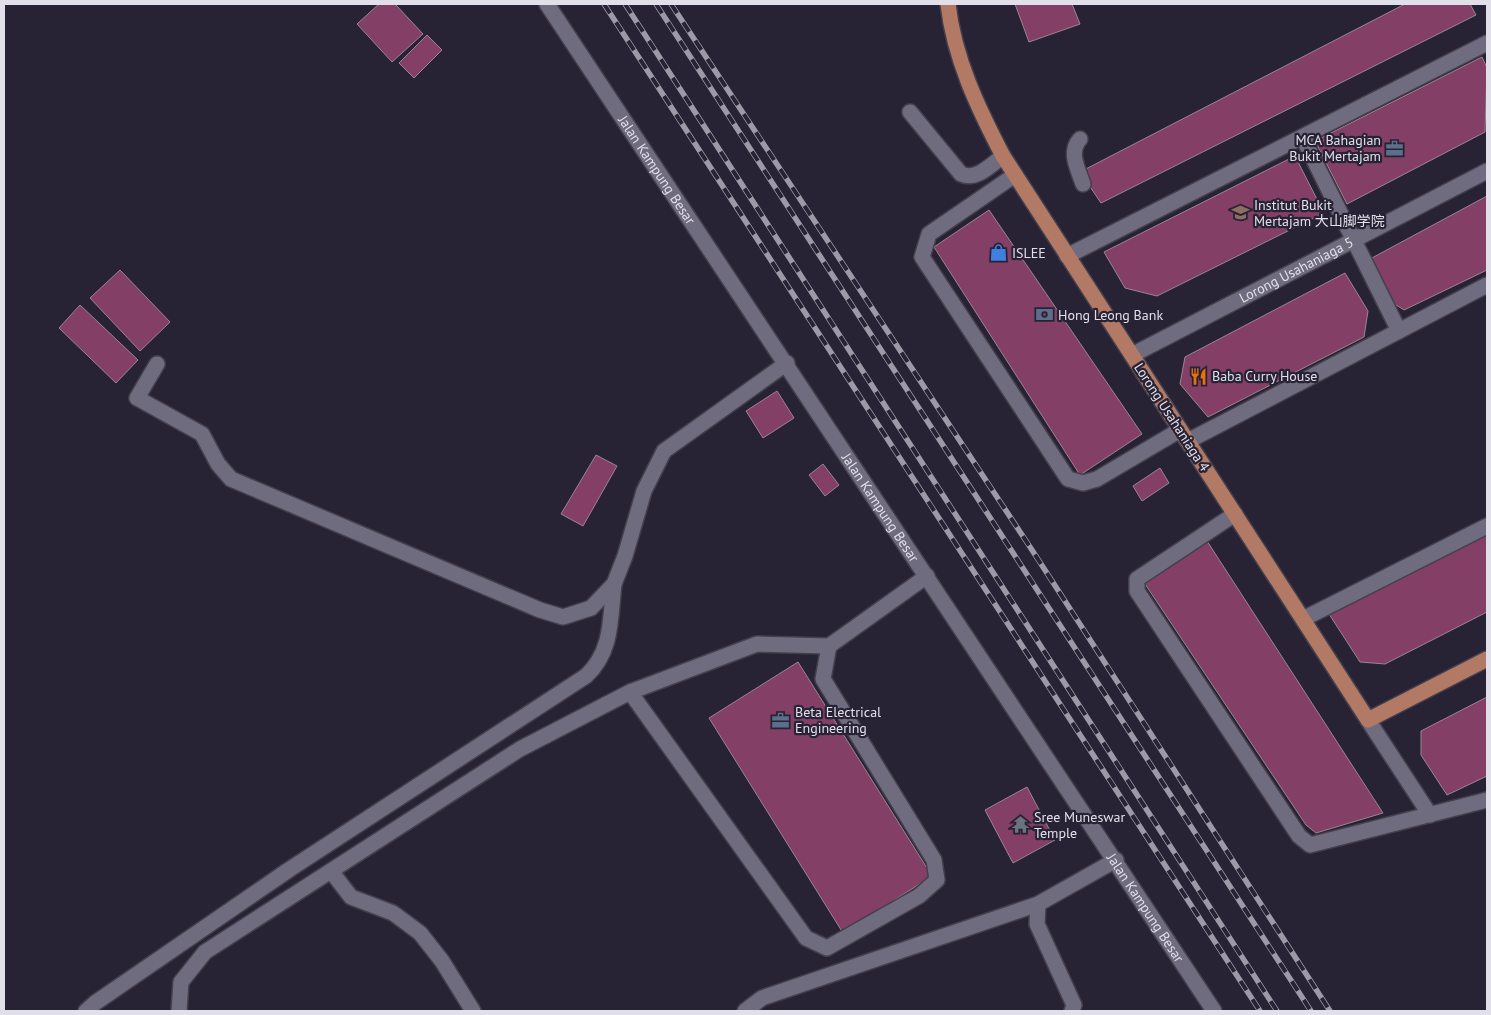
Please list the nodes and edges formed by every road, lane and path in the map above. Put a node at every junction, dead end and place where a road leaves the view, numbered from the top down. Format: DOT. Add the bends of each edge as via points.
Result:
graph roads {
  1 [pos="547,4"];
  2 [pos="948,4"];
  3 [pos="1487,43"];
  4 [pos="910,112"];
  5 [pos="1304,138"];
  6 [pos="1080,139"];
  7 [pos="1003,156"];
  8 [pos="1487,172"];
  9 [pos="1015,175"];
  10 [pos="1083,184"];
  11 [pos="1354,240"];
  12 [pos="1067,256"];
  13 [pos="1487,285"];
  14 [pos="1399,331"];
  15 [pos="1132,355"];
  16 [pos="787,363"];
  17 [pos="157,364"];
  18 [pos="1184,436"];
  19 [pos="1235,514"];
  20 [pos="1487,526"];
  21 [pos="927,576"];
  22 [pos="614,584"];
  23 [pos="1303,619"];
  24 [pos="829,646"];
  25 [pos="1487,659"];
  26 [pos="630,692"];
  27 [pos="1368,720"];
  28 [pos="1487,800"];
  29 [pos="1430,815"];
  30 [pos="1116,860"];
  31 [pos="331,871"];
  32 [pos="1038,904"];
  33 [pos="86,1011"];
  34 [pos="179,1011"];
  35 [pos="473,1011"];
  36 [pos="745,1011"];
  37 [pos="1072,1011"];
  38 [pos="1214,1011"];
  1 -- 16 [label="street, Jalan Kampung Besar"];
  2 -- 7 [label="main road, Lorong Usahaniaga 4" via="969,87"];
  3 -- 5 [label="street"];
  4 -- 7 [label="street" via="961,174 967,177"];
  5 -- 11 [label="street"];
  5 -- 12 [label="street"];
  6 -- 10 [label="street" via="1073,152"];
  7 -- 9 [label="main road, Lorong Usahaniaga 4"];
  8 -- 11 [label="street, Lorong Usahaniaga 5"];
  9 -- 12 [label="main road, Lorong Usahaniaga 4"];
  9 -- 18 [label="street" via="929,234 922,257 1068,479 1083,483 1098,480"];
  11 -- 14 [label="street"];
  11 -- 15 [label="street, Lorong Usahaniaga 5"];
  12 -- 15 [label="main road, Lorong Usahaniaga 4"];
  13 -- 14 [label="street"];
  14 -- 18 [label="street"];
  15 -- 18 [label="main road, Lorong Usahaniaga 4"];
  16 -- 21 [label="street, Jalan Kampung Besar"];
  16 -- 22 [label="street" via="664,451 644,491"];
  17 -- 22 [label="street" via="137,398 202,434 218,464 231,479 563,617 591,608"];
  18 -- 19 [label="main road, Lorong Usahaniaga 4"];
  19 -- 23 [label="main road, Lorong Usahaniaga 4"];
  19 -- 29 [label="street" via="1137,579 1137,591 1299,836 1310,846"];
  20 -- 23 [label="street"];
  21 -- 24 [label="street"];
  21 -- 30 [label="street, Jalan Kampung Besar"];
  22 -- 33 [label="street" via="607,644 599,664 586,676 290,869"];
  23 -- 27 [label="main road, Lorong Usahaniaga 4"];
  24 -- 26 [label="street" via="757,644"];
  24 -- 26 [label="street" via="824,680 934,860 937,880 919,896 827,948 806,938"];
  25 -- 27 [label="main road"];
  26 -- 31 [label="street" via="520,749"];
  27 -- 29 [label="street, Lorong Usahaniaga 4"];
  28 -- 29 [label="street"];
  30 -- 32 [label="street"];
  30 -- 38 [label="street, Jalan Kampung Besar"];
  31 -- 34 [label="street" via="205,952 181,982"];
  31 -- 35 [label="street" via="351,897 393,913 420,933"];
  32 -- 36 [label="street" via="762,998"];
  32 -- 37 [label="street" via="1036,924 1074,1005"];
}
